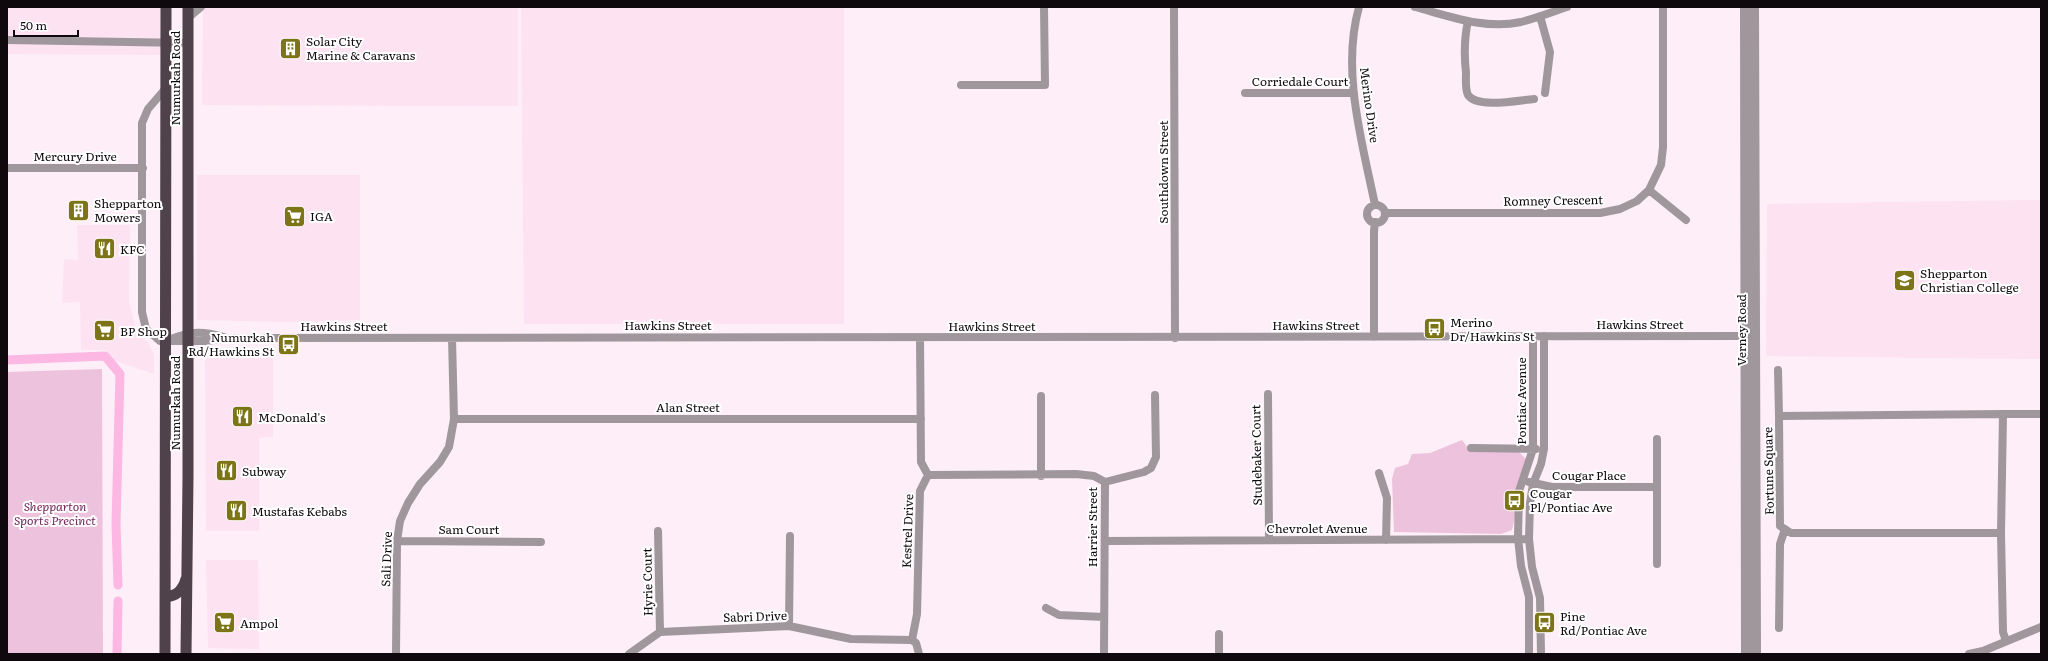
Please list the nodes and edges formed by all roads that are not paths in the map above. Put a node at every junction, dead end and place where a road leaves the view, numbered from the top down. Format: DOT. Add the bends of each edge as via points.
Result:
graph roads {
  1 [pos="166,7"];
  2 [pos="188,7"];
  3 [pos="201,7"];
  4 [pos="1044,7"];
  5 [pos="1174,7"];
  6 [pos="1360,7"];
  7 [pos="1415,7"];
  8 [pos="1567,7"];
  9 [pos="1663,7"];
  10 [pos="1745,7"];
  11 [pos="1754,7"];
  12 [pos="1540,16"];
  13 [pos="188,18"];
  14 [pos="1468,21"];
  15 [pos="7,40"];
  16 [pos="166,43"];
  17 [pos="188,43"];
  18 [pos="961,85"];
  19 [pos="166,88"];
  20 [pos="1245,93"];
  21 [pos="1354,93"];
  22 [pos="1545,93"];
  23 [pos="1534,99"];
  24 [pos="7,168"];
  25 [pos="143,168"];
  26 [pos="1649,190"];
  27 [pos="1375,205"];
  28 [pos="1385,214"];
  29 [pos="1686,220"];
  30 [pos="1375,222"];
  31 [pos="1533,336"];
  32 [pos="1544,336"];
  33 [pos="1749,336"];
  34 [pos="188,337"];
  35 [pos="1374,337"];
  36 [pos="452,338"];
  37 [pos="920,338"];
  38 [pos="1176,338"];
  39 [pos="167,341"];
  40 [pos="1778,370"];
  41 [pos="1268,394"];
  42 [pos="1155,395"];
  43 [pos="1041,396"];
  44 [pos="2003,414"];
  45 [pos="2041,414"];
  46 [pos="1779,416"];
  47 [pos="454,419"];
  48 [pos="921,419"];
  49 [pos="1658,439"];
  50 [pos="1471,448"];
  51 [pos="1533,449"];
  52 [pos="1544,449"];
  53 [pos="1379,473"];
  54 [pos="928,475"];
  55 [pos="1042,476"];
  56 [pos="1522,480"];
  57 [pos="1106,482"];
  58 [pos="1533,484"];
  59 [pos="1657,487"];
  60 [pos="1785,529"];
  61 [pos="658,532"];
  62 [pos="2001,533"];
  63 [pos="790,536"];
  64 [pos="1518,538"];
  65 [pos="1529,539"];
  66 [pos="1269,540"];
  67 [pos="1386,540"];
  68 [pos="397,541"];
  69 [pos="1105,541"];
  70 [pos="541,542"];
  71 [pos="1657,564"];
  72 [pos="188,571"];
  73 [pos="165,597"];
  74 [pos="1046,608"];
  75 [pos="1104,617"];
  76 [pos="789,626"];
  77 [pos="2041,626"];
  78 [pos="1779,628"];
  79 [pos="660,632"];
  80 [pos="1219,634"];
  81 [pos="912,640"];
  82 [pos="2006,642"];
  83 [pos="165,654"];
  84 [pos="186,654"];
  85 [pos="396,654"];
  86 [pos="629,654"];
  87 [pos="919,654"];
  88 [pos="1104,654"];
  89 [pos="1219,654"];
  90 [pos="1529,654"];
  91 [pos="1541,654"];
  92 [pos="1746,654"];
  93 [pos="1756,654"];
  94 [pos="1969,654"];
  1 -- 16 [label="highway, Numurkah Road"];
  2 -- 13 [label="highway, Numurkah Road"];
  3 -- 13 [label="street"];
  4 -- 18 [label="street" via="1045,85"];
  5 -- 38 [label="street, Southdown Street"];
  6 -- 21 [label="street, Merino Drive" via="1353,42"];
  7 -- 14 [label="street"];
  8 -- 12 [label="street"];
  9 -- 26 [label="street, Romney Crescent" via="1663,154 1659,171"];
  10 -- 33 [label="street, Verney Road"];
  11 -- 33 [label="street, Verney Road"];
  12 -- 14 [label="street" via="1501,24"];
  12 -- 22 [label="street" via="1550,52"];
  13 -- 17 [label="highway, Numurkah Road"];
  14 -- 23 [label="street" via="1464,58 1469,96 1476,101 1487,103"];
  15 -- 16 [label="street"];
  16 -- 17 [label="street"];
  16 -- 19 [label="highway, Numurkah Road"];
  17 -- 34 [label="highway, Numurkah Road"];
  19 -- 25 [label="street" via="148,110 142,123"];
  19 -- 39 [label="highway, Numurkah Road"];
  20 -- 21 [label="street, Corriedale Court"];
  21 -- 27 [label="street, Merino Drive"];
  24 -- 25 [label="street, Mercury Drive"];
  25 -- 39 [label="street" via="142,312 146,329 160,341"];
  26 -- 28 [label="street, Romney Crescent" via="1637,201 1620,210 1600,213"];
  26 -- 29 [label="street"];
  27 -- 28 [label="street" via="1383,208"];
  27 -- 30 [label="street" via="1370,207 1368,215 1370,220"];
  28 -- 30 [label="street" via="1381,221"];
  30 -- 35 [label="street"];
  31 -- 32 [label="street, Hawkins Street"];
  31 -- 35 [label="street, Hawkins Street"];
  31 -- 51 [label="street, Pontiac Avenue"];
  32 -- 33 [label="street, Hawkins Street"];
  32 -- 52 [label="street, Pontiac Avenue"];
  33 -- 92 [label="street, Verney Road"];
  33 -- 93 [label="street, Verney Road"];
  34 -- 36 [label="street, Hawkins Street" via="205,332 230,338"];
  34 -- 39 [label="street"];
  34 -- 72 [label="highway, Numurkah Road"];
  35 -- 38 [label="street, Hawkins Street"];
  36 -- 37 [label="street, Hawkins Street"];
  36 -- 47 [label="street, Sali Drive"];
  37 -- 38 [label="street, Hawkins Street"];
  37 -- 48 [label="street"];
  39 -- 73 [label="highway, Numurkah Road"];
  40 -- 46 [label="street"];
  41 -- 66 [label="street, Studebaker Court"];
  42 -- 57 [label="street" via="1156,457 1151,468"];
  43 -- 55 [label="street"];
  44 -- 45 [label="street, Fortune Square"];
  44 -- 46 [label="street, Fortune Square"];
  44 -- 62 [label="street"];
  46 -- 60 [label="street, Fortune Square" via="1780,526"];
  47 -- 48 [label="street, Alan Street"];
  47 -- 68 [label="street, Sali Drive" via="449,447 408,503 400,521"];
  48 -- 54 [label="street" via="921,462"];
  49 -- 59 [label="street"];
  50 -- 51 [label="street"];
  51 -- 52 [label="street"];
  51 -- 56 [label="street, Pontiac Avenue"];
  52 -- 58 [label="street, Pontiac Avenue"];
  53 -- 67 [label="street" via="1387,498"];
  54 -- 55 [label="street, Harrier Street"];
  54 -- 81 [label="street, Kestrel Drive" via="920,491 917,614"];
  55 -- 57 [label="street, Harrier Street" via="1076,474 1094,476"];
  56 -- 58 [label="street, Cougar Place"];
  56 -- 64 [label="street, Pontiac Avenue" via="1518,499"];
  57 -- 69 [label="street, Harrier Street"];
  58 -- 59 [label="street, Cougar Place" via="1552,487"];
  58 -- 65 [label="street, Pontiac Avenue"];
  59 -- 71 [label="street"];
  60 -- 62 [label="street, Fortune Square" via="1791,533"];
  60 -- 78 [label="street" via="1780,544"];
  61 -- 79 [label="street, Hyrie Court"];
  62 -- 82 [label="street" via="2003,632"];
  63 -- 76 [label="street"];
  64 -- 65 [label="street, Chevrolet Avenue"];
  64 -- 67 [label="street, Chevrolet Avenue"];
  64 -- 90 [label="street, Pontiac Avenue" via="1520,566 1529,597"];
  65 -- 91 [label="street, Pontiac Avenue" via="1532,567 1540,598"];
  66 -- 67 [label="street, Chevrolet Avenue"];
  66 -- 69 [label="street, Chevrolet Avenue"];
  68 -- 70 [label="street, Sam Court"];
  68 -- 85 [label="street, Sali Drive"];
  69 -- 75 [label="street, Harrier Street"];
  72 -- 73 [label="highway" via="180,592"];
  72 -- 84 [label="highway, Numurkah Road"];
  73 -- 83 [label="highway, Numurkah Road"];
  74 -- 75 [label="street" via="1059,615"];
  75 -- 88 [label="street, Harrier Street"];
  76 -- 79 [label="street, Sabri Drive"];
  76 -- 81 [label="street, Sabri Drive" via="852,639"];
  77 -- 82 [label="street"];
  79 -- 86 [label="street"];
  80 -- 89 [label="street"];
  81 -- 87 [label="street" via="916,643"];
  82 -- 94 [label="street" via="1983,652"];
}
